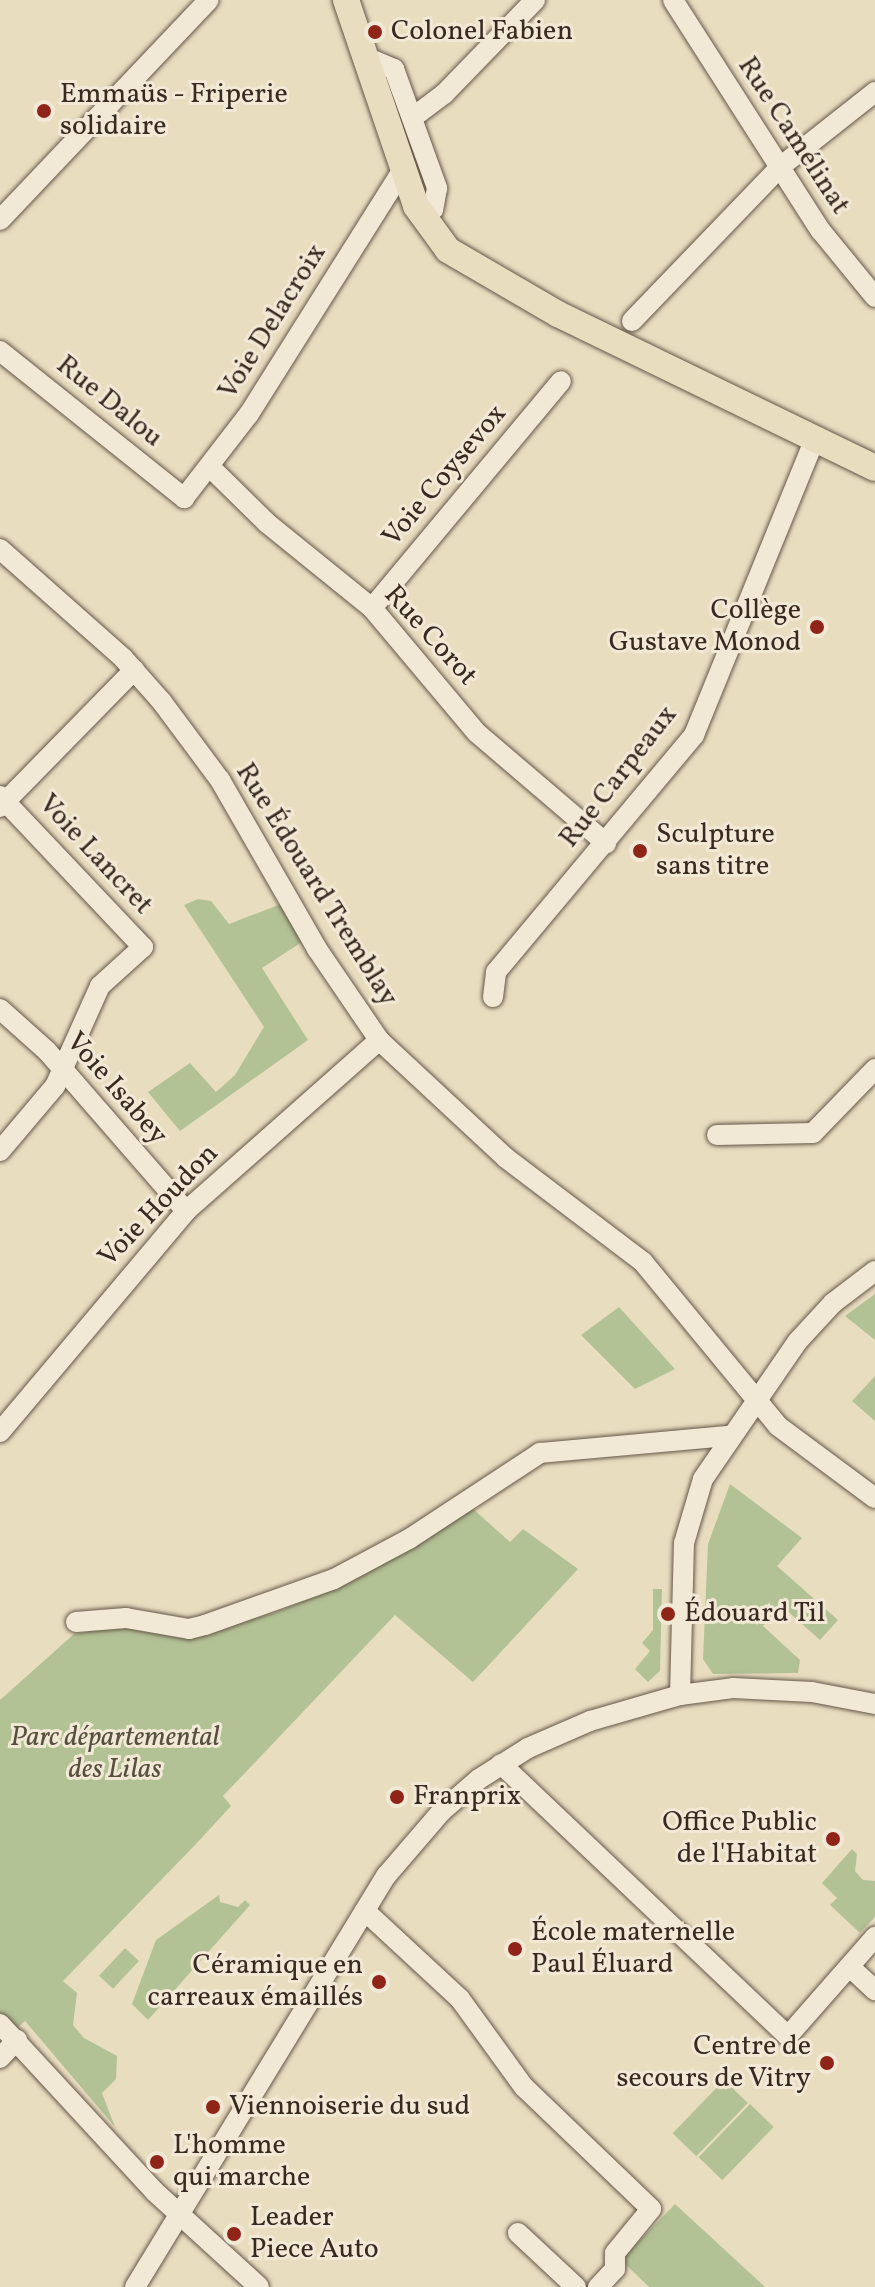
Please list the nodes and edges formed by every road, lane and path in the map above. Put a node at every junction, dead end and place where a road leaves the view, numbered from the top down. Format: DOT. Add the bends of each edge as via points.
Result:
graph roads {
  1 [pos="209,0"];
  2 [pos="346,0"];
  3 [pos="535,0"];
  4 [pos="673,0"];
  5 [pos="368,52"];
  6 [pos="875,92"];
  7 [pos="412,118"];
  8 [pos="780,167"];
  9 [pos="402,171"];
  10 [pos="433,210"];
  11 [pos="0,220"];
  12 [pos="875,297"];
  13 [pos="632,321"];
  14 [pos="602,332"];
  15 [pos="0,351"];
  16 [pos="561,381"];
  17 [pos="815,438"];
  18 [pos="211,468"];
  19 [pos="875,468"];
  20 [pos="184,498"];
  21 [pos="0,549"];
  22 [pos="372,608"];
  23 [pos="134,670"];
  24 [pos="2,801"];
  25 [pos="606,843"];
  26 [pos="493,997"];
  27 [pos="0,1009"];
  28 [pos="379,1040"];
  29 [pos="875,1069"];
  30 [pos="61,1072"];
  31 [pos="717,1135"];
  32 [pos="0,1151"];
  33 [pos="186,1211"];
  34 [pos="875,1271"];
  35 [pos="756,1401"];
  36 [pos="0,1432"];
  37 [pos="728,1436"];
  38 [pos="875,1498"];
  39 [pos="76,1622"];
  40 [pos="680,1695"];
  41 [pos="873,1700"];
  42 [pos="501,1764"];
  43 [pos="365,1911"];
  44 [pos="875,1937"];
  45 [pos="850,1967"];
  46 [pos="875,1990"];
  47 [pos="0,2024"];
  48 [pos="17,2040"];
  49 [pos="0,2058"];
  50 [pos="178,2215"];
  51 [pos="518,2233"];
  52 [pos="135,2287"];
  53 [pos="259,2287"];
  54 [pos="576,2287"];
  55 [pos="598,2287"];
  1 -- 11 [label="street"];
  2 -- 5 [label="main road"];
  3 -- 7 [label="street" via="444,94"];
  4 -- 8 [label="street, Rue Camélinat"];
  5 -- 7 [label="street" via="394,69"];
  5 -- 9 [label="main road" via="364,65"];
  5 -- 10 [label="main road"];
  6 -- 8 [label="street"];
  7 -- 10 [label="street" via="437,188"];
  8 -- 12 [label="street, Rue Camélinat" via="821,231"];
  8 -- 13 [label="street"];
  9 -- 14 [label="main road" via="423,218 448,250 558,314"];
  9 -- 18 [label="street, Voie Delacroix"];
  10 -- 14 [label="main road" via="449,233 479,259 560,301"];
  14 -- 17 [label="main road"];
  15 -- 20 [label="street, Rue Dalou"];
  16 -- 22 [label="street, Voie Coysevox"];
  17 -- 19 [label="main road"];
  17 -- 25 [label="street, Rue Carpeaux" via="694,735"];
  18 -- 20 [label="street, Voie Delacroix"];
  18 -- 22 [label="street, Rue Corot" via="267,523"];
  21 -- 23 [label="street, Rue Édouard Tremblay"];
  22 -- 25 [label="street, Rue Corot" via="477,733"];
  23 -- 24 [label="street"];
  23 -- 28 [label="street, Rue Édouard Tremblay" via="220,780 317,949"];
  24 -- 30 [label="street, Voie Lancret" via="143,947 100,986"];
  25 -- 26 [label="street, Rue Carpeaux" via="496,972"];
  27 -- 30 [label="street, Voie Isabey" via="47,1051"];
  28 -- 33 [label="street, Voie Houdon"];
  28 -- 35 [label="street, Rue Édouard Tremblay" via="506,1158 643,1262"];
  29 -- 31 [label="street" via="813,1133"];
  30 -- 32 [label="street"];
  30 -- 33 [label="street, Voie Isabey"];
  33 -- 36 [label="street, Voie Houdon"];
  34 -- 35 [label="street" via="833,1303 797,1342"];
  35 -- 37 [label="street"];
  35 -- 38 [label="street, Rue Édouard Tremblay" via="778,1426"];
  37 -- 39 [label="street" via="540,1453 409,1539 334,1579 205,1625 189,1629 126,1618"];
  37 -- 40 [label="street" via="703,1479 684,1543"];
  40 -- 41 [label="street" via="733,1688"];
  40 -- 42 [label="street" via="590,1721"];
  42 -- 43 [label="street" via="442,1811 386,1876"];
  42 -- 45 [label="street" via="788,2036"];
  43 -- 50 [label="street"];
  43 -- 55 [label="street" via="460,1999 524,2087 651,2209 615,2253 615,2269"];
  44 -- 45 [label="street"];
  45 -- 46 [label="street"];
  47 -- 48 [label="street"];
  48 -- 49 [label="street"];
  48 -- 50 [label="street"];
  50 -- 52 [label="street"];
  50 -- 53 [label="street"];
  51 -- 54 [label="street"];
}
